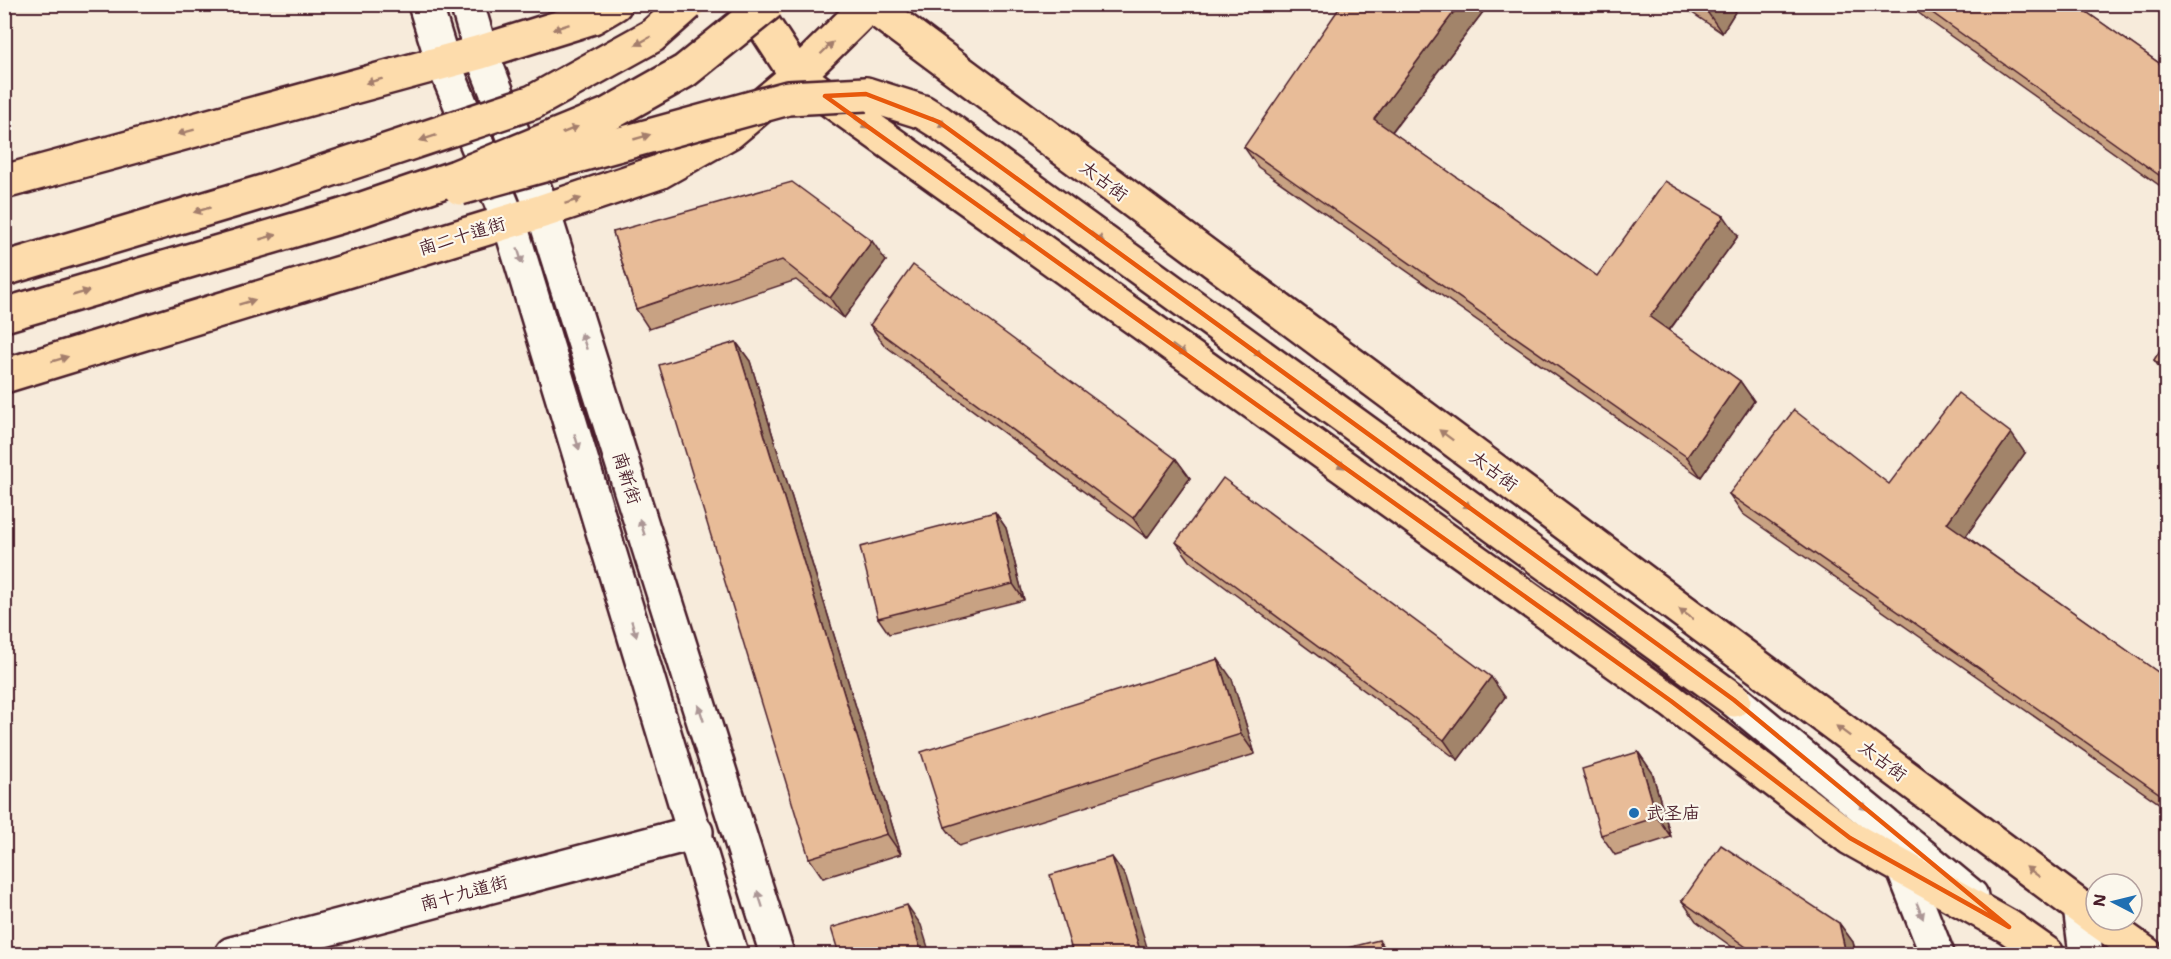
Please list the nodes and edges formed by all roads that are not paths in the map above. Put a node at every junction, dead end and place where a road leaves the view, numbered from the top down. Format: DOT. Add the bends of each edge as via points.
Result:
graph roads {
  1 [pos="425,4"];
  2 [pos="467,4"];
  3 [pos="615,4"];
  4 [pos="688,4"];
  5 [pos="750,4"];
  6 [pos="768,4"];
  7 [pos="869,5"];
  8 [pos="481,52"];
  9 [pos="443,62"];
  10 [pos="797,76"];
  11 [pos="4,183"];
  12 [pos="543,211"];
  13 [pos="342,216"];
  14 [pos="509,221"];
  15 [pos="4,269"];
  16 [pos="4,315"];
  17 [pos="4,376"];
  18 [pos="696,832"];
  19 [pos="1903,868"];
  20 [pos="2084,910"];
  21 [pos="2008,927"];
  22 [pos="2089,932"];
  23 [pos="2115,932"];
  24 [pos="232,954"];
  25 [pos="731,954"];
  26 [pos="777,954"];
  27 [pos="1938,954"];
  28 [pos="2047,954"];
  29 [pos="2086,954"];
  30 [pos="2146,954"];
  1 -- 9 [label="main road, 南新街"];
  2 -- 8 [label="main road, 南新街"];
  3 -- 8 [label="main road, one-way" via="593,17"];
  4 -- 15 [label="main road, one-way, bridge" via="652,36 532,102 267,191"];
  5 -- 10 [label="main road"];
  13 -- 6 [label="main road, one-way, bridge" via="456,177 608,115 685,71"];
  10 -- 7 [label="main road, 南二十道街, one-way"];
  20 -- 7 [label="main road, 太古街, one-way"];
  8 -- 9 [label="main road"];
  8 -- 12 [label="main road, 南新街"];
  9 -- 11 [label="main road, one-way"];
  9 -- 14 [label="main road, 南新街"];
  12 -- 10 [label="main road, 南二十道街, one-way" via="659,172 730,132"];
  10 -- 19 [label="main road, one-way" via="1671,701 1850,838"];
  12 -- 14 [label="main road, 南二十道街"];
  26 -- 12 [label="main road, 南新街, one-way"];
  16 -- 13 [label="main road, one-way, bridge"];
  13 -- 21 [label="main road, one-way, bridge" via="788,98 866,94 922,112 1734,700"];
  17 -- 14 [label="main road, 南二十道街, one-way"];
  14 -- 18 [label="main road, 南新街, one-way"];
  18 -- 24 [label="main road, 南十九道街"];
  18 -- 25 [label="main road, 南新街"];
  19 -- 21 [label="main road"];
  19 -- 27 [label="main road, one-way"];
  21 -- 28 [label="main road"];
  22 -- 29 [label="main road"];
  23 -- 30 [label="main road, 太古街"];
}
